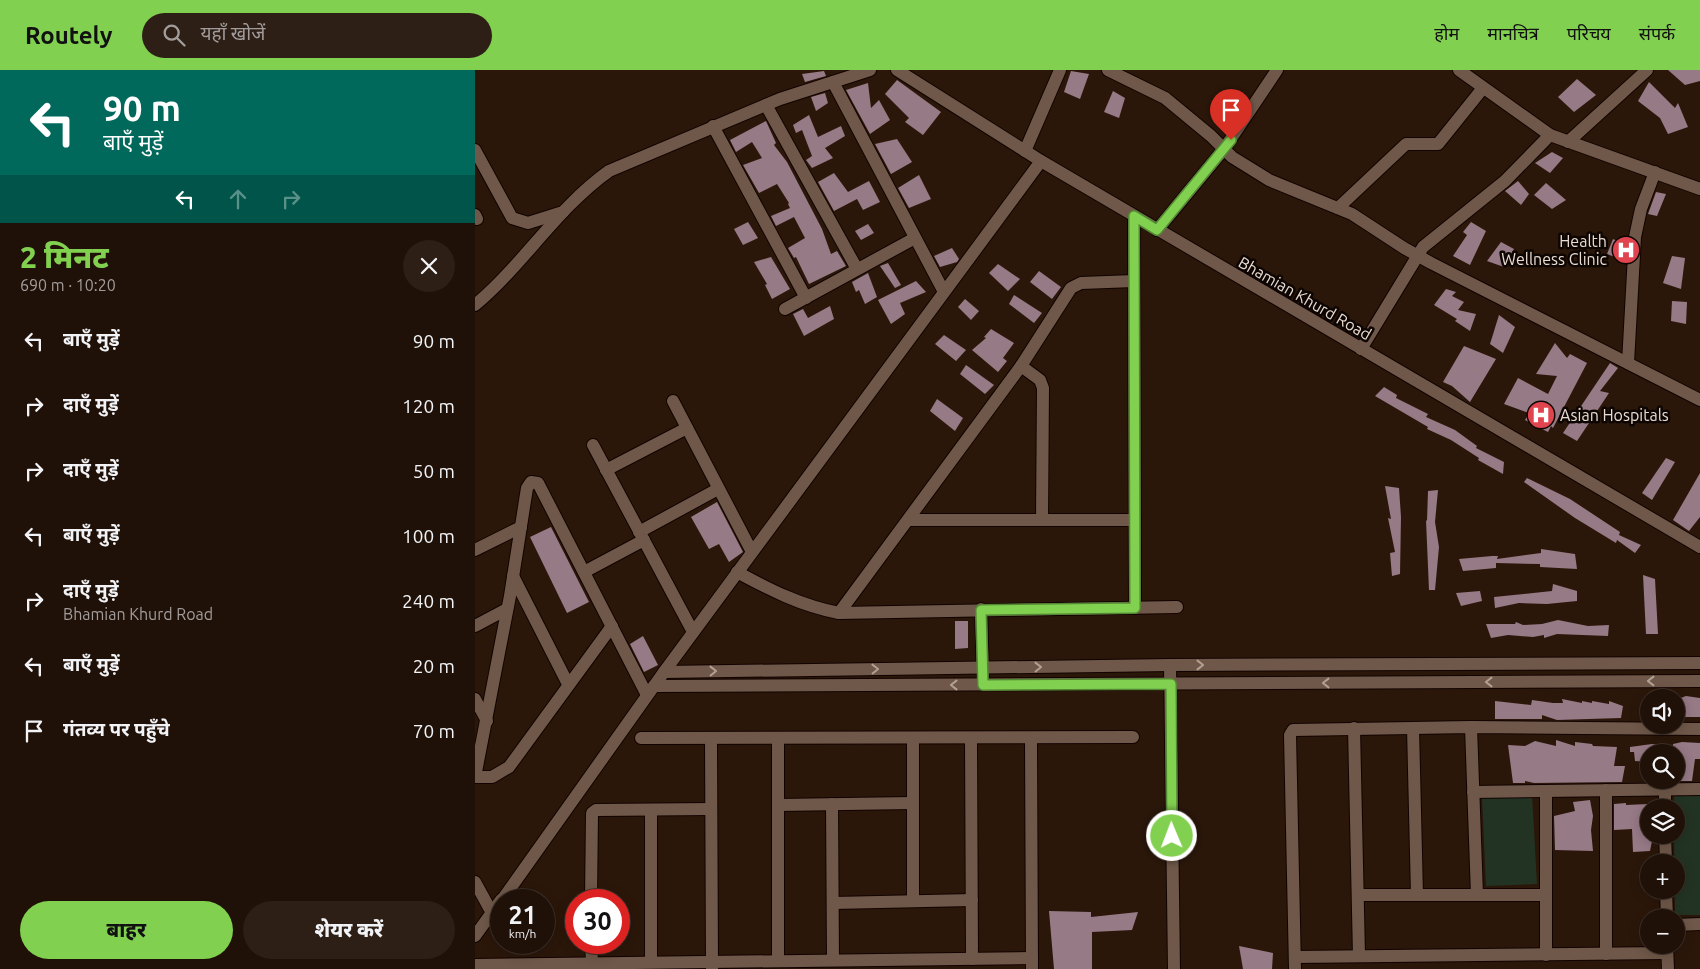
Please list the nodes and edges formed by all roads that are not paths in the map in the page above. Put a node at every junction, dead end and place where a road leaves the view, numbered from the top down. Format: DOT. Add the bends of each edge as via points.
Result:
graph roads {
  1 [pos="869,70"];
  2 [pos="897,70"];
  3 [pos="1060,70"];
  4 [pos="1108,70"];
  5 [pos="1277,70"];
  6 [pos="1459,70"];
  7 [pos="1647,70"];
  8 [pos="833,82"];
  9 [pos="1483,88"];
  10 [pos="766,105"];
  11 [pos="713,126"];
  12 [pos="1550,135"];
  13 [pos="1568,142"];
  14 [pos="1224,149"];
  15 [pos="475,150"];
  16 [pos="1025,151"];
  17 [pos="1041,161"];
  18 [pos="1655,172"];
  19 [pos="1700,189"];
  20 [pos="1338,208"];
  21 [pos="565,211"];
  22 [pos="1134,216"];
  23 [pos="1157,230"];
  24 [pos="915,238"];
  25 [pos="1417,255"];
  26 [pos="857,269"];
  27 [pos="1134,281"];
  28 [pos="944,292"];
  29 [pos="806,298"];
  30 [pos="475,305"];
  31 [pos="785,309"];
  32 [pos="1361,349"];
  33 [pos="1628,363"];
  34 [pos="1021,366"];
  35 [pos="1700,400"];
  36 [pos="673,401"];
  37 [pos="687,428"];
  38 [pos="593,445"];
  39 [pos="606,470"];
  40 [pos="718,489"];
  41 [pos="909,520"];
  42 [pos="1042,520"];
  43 [pos="1135,520"];
  44 [pos="521,527"];
  45 [pos="642,536"];
  46 [pos="1700,547"];
  47 [pos="475,550"];
  48 [pos="752,552"];
  49 [pos="584,572"];
  50 [pos="737,572"];
  51 [pos="513,576"];
  52 [pos="1135,608"];
  53 [pos="1177,608"];
  54 [pos="507,609"];
  55 [pos="981,610"];
  56 [pos="839,613"];
  57 [pos="475,626"];
  58 [pos="611,626"];
  59 [pos="693,632"];
  60 [pos="1700,663"];
  61 [pos="1170,665"];
  62 [pos="983,668"];
  63 [pos="664,672"];
  64 [pos="1700,681"];
  65 [pos="568,684"];
  66 [pos="1171,684"];
  67 [pos="983,685"];
  68 [pos="651,690"];
  69 [pos="475,699"];
  70 [pos="487,721"];
  71 [pos="1471,727"];
  72 [pos="1354,728"];
  73 [pos="1413,728"];
  74 [pos="1700,729"];
  75 [pos="641,738"];
  76 [pos="711,738"];
  77 [pos="779,738"];
  78 [pos="913,738"];
  79 [pos="971,738"];
  80 [pos="1031,738"];
  81 [pos="1133,738"];
  82 [pos="476,777"];
  83 [pos="1665,789"];
  84 [pos="1685,789"];
  85 [pos="1700,789"];
  86 [pos="1606,790"];
  87 [pos="1546,791"];
  88 [pos="1473,792"];
  89 [pos="1665,799"];
  90 [pos="912,803"];
  91 [pos="832,804"];
  92 [pos="778,805"];
  93 [pos="711,809"];
  94 [pos="651,811"];
  95 [pos="475,882"];
  96 [pos="509,889"];
  97 [pos="591,889"];
  98 [pos="1358,895"];
  99 [pos="1417,895"];
  100 [pos="1477,895"];
  101 [pos="1546,895"];
  102 [pos="972,900"];
  103 [pos="913,901"];
  104 [pos="833,903"];
  105 [pos="490,909"];
  106 [pos="490,916"];
  107 [pos="1700,924"];
  108 [pos="1685,925"];
  109 [pos="475,936"];
  110 [pos="1640,951"];
  111 [pos="591,954"];
  112 [pos="1545,954"];
  113 [pos="1606,954"];
  114 [pos="1667,954"];
  115 [pos="1359,956"];
  116 [pos="972,959"];
  117 [pos="833,960"];
  118 [pos="651,961"];
  119 [pos="778,961"];
  120 [pos="591,963"];
  121 [pos="1032,963"];
  122 [pos="1295,963"];
  123 [pos="712,965"];
  124 [pos="476,966"];
  125 [pos="1174,969"];
  126 [pos="1668,969"];
  1 -- 8 [label="street"];
  2 -- 16 [label="street, Bhamian Khurd Road"];
  3 -- 16 [label="street"];
  4 -- 14 [label="street" via="1165,98"];
  5 -- 14 [label="street"];
  6 -- 9 [label="street"];
  7 -- 13 [label="street"];
  8 -- 10 [label="street"];
  8 -- 24 [label="street"];
  9 -- 12 [label="street"];
  9 -- 20 [label="street" via="1438,144 1406,144"];
  10 -- 11 [label="street"];
  10 -- 26 [label="street"];
  11 -- 21 [label="street" via="609,171"];
  11 -- 29 [label="street"];
  12 -- 13 [label="street"];
  12 -- 25 [label="street" via="1505,181"];
  13 -- 18 [label="street"];
  14 -- 20 [label="street" via="1269,180"];
  14 -- 23 [label="street"];
  15 -- 21 [label="street" via="512,218 528,223"];
  16 -- 17 [label="street, Bhamian Khurd Road"];
  17 -- 22 [label="street, Bhamian Khurd Road"];
  17 -- 28 [label="street"];
  18 -- 19 [label="street"];
  18 -- 33 [label="street" via="1635,236"];
  20 -- 25 [label="street" via="1365,221"];
  21 -- 30 [label="street" via="507,276"];
  22 -- 23 [label="street, Bhamian Khurd Road"];
  22 -- 27 [label="street"];
  23 -- 32 [label="street, Bhamian Khurd Road"];
  24 -- 26 [label="street"];
  24 -- 28 [label="street"];
  25 -- 32 [label="street"];
  25 -- 33 [label="street"];
  26 -- 29 [label="street"];
  27 -- 34 [label="street" via="1081,283 1071,288"];
  27 -- 43 [label="street"];
  28 -- 48 [label="street"];
  29 -- 31 [label="street"];
  32 -- 46 [label="street, Bhamian Khurd Road"];
  33 -- 35 [label="street"];
  34 -- 41 [label="street"];
  34 -- 42 [label="street" via="1040,380 1043,388"];
  36 -- 37 [label="street"];
  37 -- 39 [label="street"];
  37 -- 40 [label="street"];
  38 -- 39 [label="street"];
  39 -- 45 [label="street"];
  40 -- 45 [label="street"];
  40 -- 48 [label="street"];
  41 -- 42 [label="street"];
  41 -- 56 [label="street"];
  42 -- 43 [label="street"];
  43 -- 52 [label="street"];
  44 -- 47 [label="street"];
  44 -- 49 [label="street" via="527,488 533,481 538,484"];
  44 -- 51 [label="street"];
  45 -- 49 [label="street"];
  45 -- 59 [label="street"];
  48 -- 50 [label="street"];
  49 -- 58 [label="street"];
  50 -- 56 [label="street" via="794,600"];
  50 -- 59 [label="street"];
  51 -- 54 [label="street"];
  51 -- 65 [label="street"];
  52 -- 53 [label="street"];
  52 -- 55 [label="street"];
  54 -- 57 [label="street"];
  54 -- 70 [label="street"];
  55 -- 56 [label="street"];
  55 -- 62 [label="street"];
  58 -- 65 [label="street"];
  58 -- 68 [label="street"];
  59 -- 63 [label="street"];
  61 -- 60 [label="street, one-way"];
  62 -- 61 [label="street, one-way"];
  61 -- 66 [label="street"];
  63 -- 62 [label="street, one-way"];
  62 -- 67 [label="street"];
  63 -- 68 [label="street"];
  64 -- 66 [label="street, one-way"];
  65 -- 82 [label="street" via="509,767 491,777"];
  66 -- 67 [label="street"];
  66 -- 125 [label="street"];
  67 -- 68 [label="street, one-way"];
  68 -- 96 [label="street"];
  69 -- 70 [label="street"];
  70 -- 82 [label="street"];
  71 -- 73 [label="street"];
  71 -- 74 [label="street"];
  71 -- 88 [label="street"];
  72 -- 73 [label="street"];
  72 -- 98 [label="street"];
  72 -- 122 [label="street" via="1291,732"];
  73 -- 99 [label="street"];
  75 -- 76 [label="street"];
  76 -- 77 [label="street"];
  76 -- 93 [label="street"];
  77 -- 78 [label="street"];
  77 -- 92 [label="street"];
  78 -- 79 [label="street"];
  78 -- 90 [label="street"];
  79 -- 80 [label="street"];
  79 -- 102 [label="street"];
  80 -- 81 [label="street"];
  80 -- 121 [label="street"];
  83 -- 86 [label="street"];
  83 -- 89 [label="street"];
  84 -- 85 [label="street"];
  86 -- 87 [label="street"];
  86 -- 113 [label="street"];
  87 -- 88 [label="street"];
  87 -- 101 [label="street"];
  88 -- 100 [label="street"];
  90 -- 91 [label="street"];
  90 -- 103 [label="street"];
  91 -- 92 [label="street"];
  91 -- 104 [label="street"];
  92 -- 119 [label="street"];
  93 -- 94 [label="street"];
  93 -- 123 [label="street"];
  94 -- 97 [label="street" via="596,810 592,813"];
  94 -- 118 [label="street"];
  95 -- 105 [label="street"];
  98 -- 99 [label="street"];
  98 -- 115 [label="street"];
  99 -- 100 [label="street"];
  100 -- 101 [label="street"];
  101 -- 112 [label="street"];
  102 -- 103 [label="street"];
  102 -- 116 [label="street"];
  103 -- 104 [label="street"];
  104 -- 117 [label="street"];
  106 -- 109 [label="street"];
  107 -- 108 [label="street"];
  110 -- 113 [label="street"];
  111 -- 120 [label="street"];
  112 -- 113 [label="street"];
  112 -- 115 [label="street"];
  114 -- 126 [label="street"];
  115 -- 122 [label="street"];
  116 -- 117 [label="street"];
  116 -- 121 [label="street"];
  117 -- 119 [label="street"];
  118 -- 120 [label="street"];
  118 -- 123 [label="street"];
  119 -- 123 [label="street"];
  120 -- 124 [label="street"];
}
